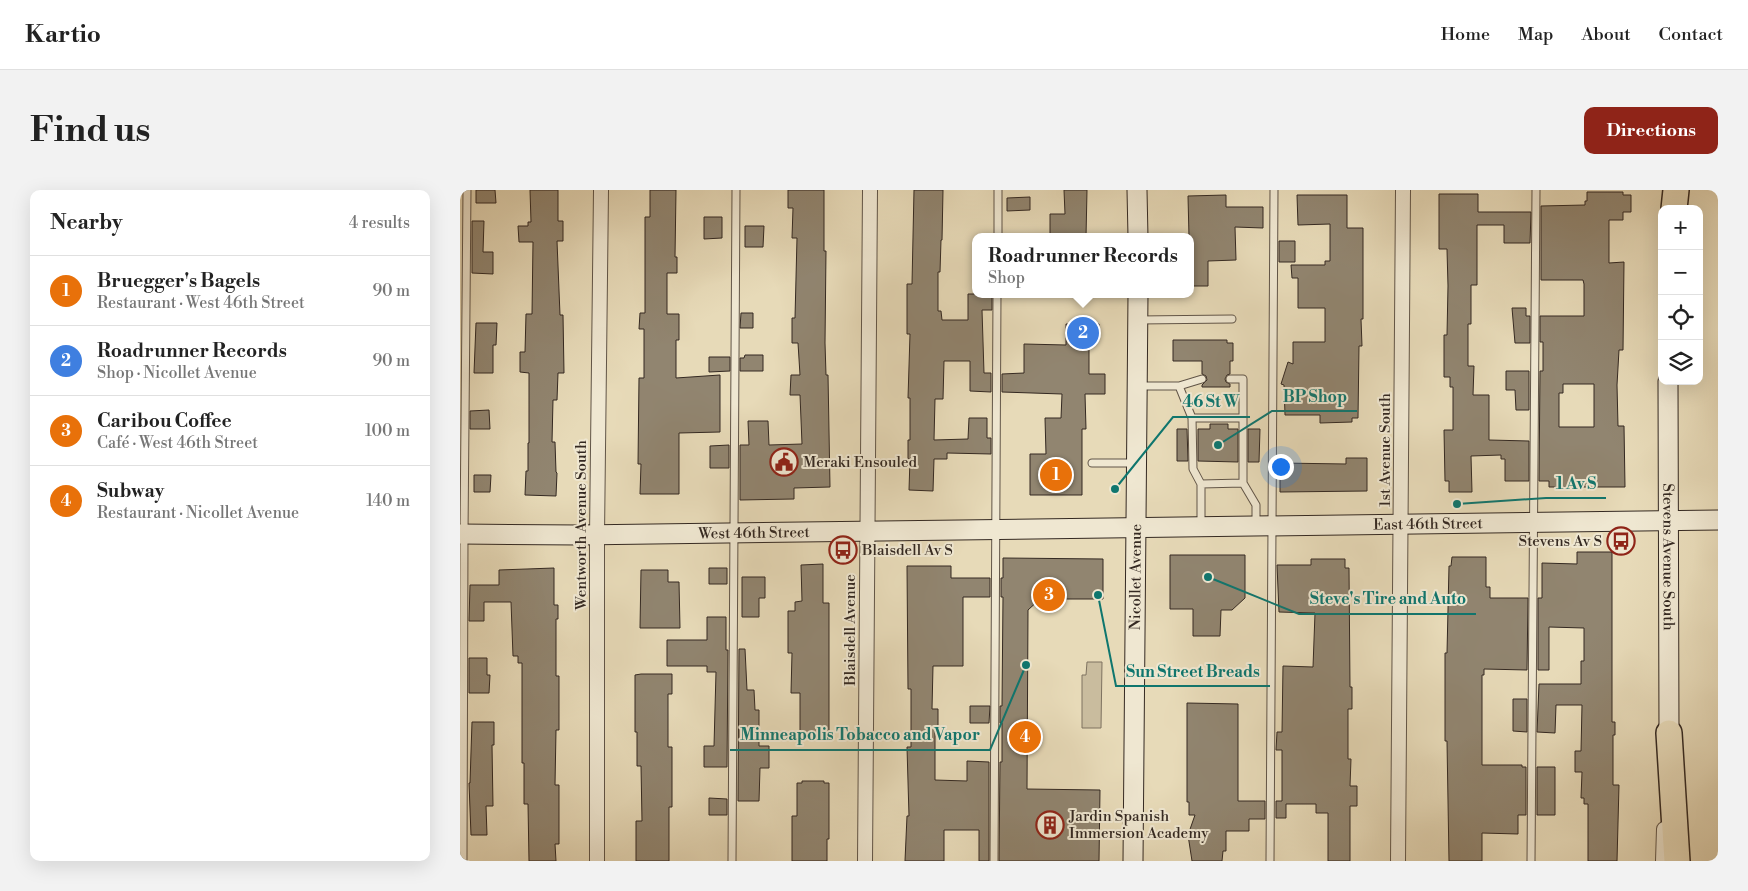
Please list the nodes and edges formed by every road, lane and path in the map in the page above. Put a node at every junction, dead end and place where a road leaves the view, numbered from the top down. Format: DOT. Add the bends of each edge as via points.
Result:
graph roads {
  1 [pos="467,190"];
  2 [pos="601,190"];
  3 [pos="736,190"];
  4 [pos="870,190"];
  5 [pos="998,190"];
  6 [pos="1138,190"];
  7 [pos="1274,190"];
  8 [pos="1403,190"];
  9 [pos="1536,190"];
  10 [pos="1668,190"];
  11 [pos="1676,190"];
  12 [pos="1668,205"];
  13 [pos="1674,205"];
  14 [pos="998,233"];
  15 [pos="1138,233"];
  16 [pos="998,298"];
  17 [pos="1138,298"];
  18 [pos="1232,319"];
  19 [pos="1138,320"];
  20 [pos="1202,379"];
  21 [pos="1230,379"];
  22 [pos="1668,385"];
  23 [pos="1138,386"];
  24 [pos="1179,386"];
  25 [pos="1192,418"];
  26 [pos="1243,418"];
  27 [pos="1092,463"];
  28 [pos="1137,463"];
  29 [pos="1243,483"];
  30 [pos="1201,484"];
  31 [pos="1669,520"];
  32 [pos="1718,520"];
  33 [pos="1534,523"];
  34 [pos="1401,525"];
  35 [pos="1264,526"];
  36 [pos="1201,527"];
  37 [pos="1137,528"];
  38 [pos="996,529"];
  39 [pos="867,531"];
  40 [pos="733,533"];
  41 [pos="462,534"];
  42 [pos="597,535"];
  43 [pos="1669,734"];
  44 [pos="463,861"];
  45 [pos="597,861"];
  46 [pos="732,861"];
  47 [pos="865,861"];
  48 [pos="994,861"];
  49 [pos="1134,861"];
  50 [pos="1270,861"];
  51 [pos="1398,861"];
  52 [pos="1531,861"];
  53 [pos="1663,861"];
  54 [pos="1677,861"];
  1 -- 41 [label="lane"];
  2 -- 42 [label="street, Wentworth Avenue South"];
  3 -- 40 [label="lane"];
  4 -- 39 [label="street, Blaisdell Avenue"];
  5 -- 14 [label="lane"];
  6 -- 15 [label="main road"];
  7 -- 35 [label="lane"];
  8 -- 34 [label="street, 1st Avenue South"];
  9 -- 33 [label="lane"];
  10 -- 12 [label="street"];
  11 -- 13 [label="highway"];
  16 -- 38 [label="lane"];
  17 -- 19 [label="main road, Nicollet Avenue"];
  18 -- 19 [label="lane"];
  19 -- 23 [label="main road, Nicollet Avenue"];
  20 -- 24 [label="lane"];
  21 -- 26 [label="lane" via="1243,379"];
  22 -- 31 [label="main road, Stevens Avenue South"];
  23 -- 24 [label="lane"];
  23 -- 28 [label="main road, Nicollet Avenue"];
  24 -- 25 [label="lane"];
  25 -- 26 [label="lane"];
  25 -- 30 [label="lane" via="1193,469"];
  26 -- 29 [label="lane"];
  27 -- 28 [label="lane"];
  28 -- 37 [label="main road, Nicollet Avenue"];
  29 -- 30 [label="lane"];
  29 -- 35 [label="lane"];
  30 -- 36 [label="lane"];
  31 -- 32 [label="main road, East 46th Street"];
  31 -- 33 [label="main road, East 46th Street"];
  31 -- 43 [label="main road, Stevens Avenue South"];
  33 -- 34 [label="main road, East 46th Street"];
  33 -- 52 [label="lane"];
  34 -- 35 [label="main road, East 46th Street"];
  34 -- 51 [label="street, 1st Avenue South"];
  35 -- 36 [label="main road, East 46th Street"];
  35 -- 50 [label="lane"];
  36 -- 37 [label="main road, East 46th Street"];
  37 -- 38 [label="main road, West 46th Street"];
  37 -- 49 [label="main road, Nicollet Avenue"];
  38 -- 39 [label="main road, West 46th Street"];
  38 -- 48 [label="lane"];
  39 -- 40 [label="main road, West 46th Street"];
  39 -- 47 [label="street, Blaisdell Avenue"];
  40 -- 42 [label="main road, West 46th Street"];
  40 -- 46 [label="lane"];
  41 -- 42 [label="main road, West 46th Street"];
  41 -- 44 [label="lane"];
  42 -- 45 [label="street, Wentworth Avenue South"];
  43 -- 53 [label="street"];
  43 -- 54 [label="highway"];
}
